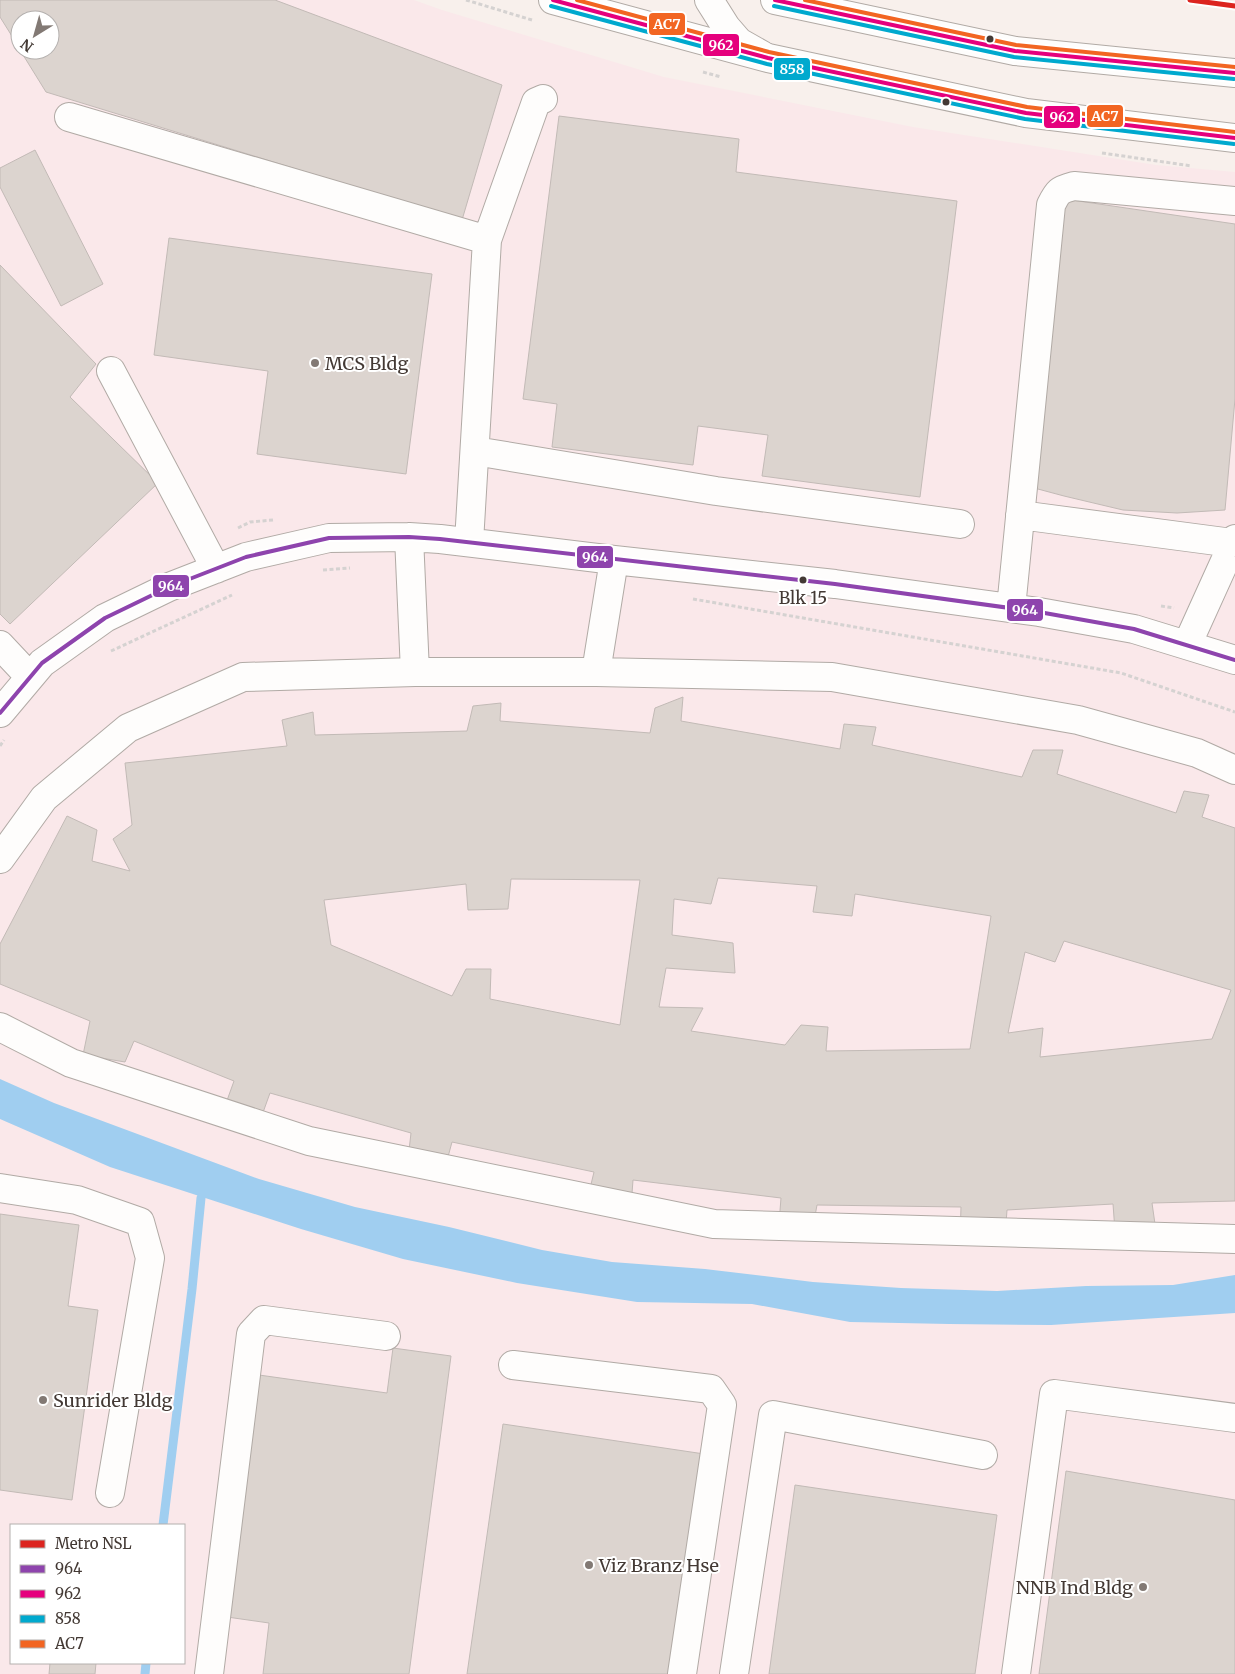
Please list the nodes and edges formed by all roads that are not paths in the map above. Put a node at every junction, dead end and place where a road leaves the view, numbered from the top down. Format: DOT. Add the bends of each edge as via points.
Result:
graph roads {
  1 [pos="553,0"];
  2 [pos="709,0"];
  3 [pos="775,0"];
  4 [pos="768,58"];
  5 [pos="1235,73"];
  6 [pos="543,99"];
  7 [pos="69,117"];
  8 [pos="1235,138"];
  9 [pos="1235,201"];
  10 [pos="487,240"];
  11 [pos="111,371"];
  12 [pos="475,451"];
  13 [pos="1020,515"];
  14 [pos="960,524"];
  15 [pos="409,537"];
  16 [pos="1234,541"];
  17 [pos="469,542"];
  18 [pos="614,560"];
  19 [pos="216,569"];
  20 [pos="1011,608"];
  21 [pos="0,645"];
  22 [pos="1188,645"];
  23 [pos="1235,660"];
  24 [pos="414,672"];
  25 [pos="596,672"];
  26 [pos="30,677"];
  27 [pos="0,713"];
  28 [pos="1235,770"];
  29 [pos="0,859"];
  30 [pos="0,1027"];
  31 [pos="0,1188"];
  32 [pos="1235,1239"];
  33 [pos="386,1336"];
  34 [pos="513,1366"];
  35 [pos="1235,1418"];
  36 [pos="983,1455"];
  37 [pos="110,1493"];
  38 [pos="209,1674"];
  39 [pos="682,1674"];
  40 [pos="734,1674"];
  41 [pos="1016,1674"];
  1 -- 4 [label="street"];
  2 -- 4 [label="street" via="739,42"];
  3 -- 5 [label="street" via="1015,51"];
  4 -- 8 [label="street" via="1026,113"];
  6 -- 10 [label="street" via="536,102"];
  7 -- 10 [label="street"];
  9 -- 13 [label="street" via="1074,186 1057,193 1051,205"];
  10 -- 12 [label="street"];
  11 -- 19 [label="street"];
  12 -- 14 [label="street" via="716,491"];
  12 -- 17 [label="street"];
  13 -- 16 [label="street"];
  13 -- 20 [label="street"];
  15 -- 17 [label="street"];
  15 -- 19 [label="street" via="329,538 246,557"];
  15 -- 24 [label="street"];
  16 -- 22 [label="street"];
  17 -- 18 [label="street"];
  18 -- 20 [label="street" via="835,584"];
  18 -- 25 [label="street"];
  19 -- 26 [label="street" via="105,618 42,663"];
  20 -- 22 [label="street" via="1134,629"];
  21 -- 26 [label="street"];
  22 -- 23 [label="street"];
  24 -- 25 [label="street"];
  24 -- 29 [label="street" via="243,677 128,728 44,798"];
  25 -- 28 [label="street" via="832,677 1078,720 1197,753"];
  26 -- 27 [label="street"];
  30 -- 32 [label="street" via="71,1063 309,1141 714,1224"];
  31 -- 37 [label="street" via="77,1200 140,1222 150,1258"];
  33 -- 38 [label="street" via="264,1320 251,1334"];
  34 -- 39 [label="street" via="711,1389 722,1405"];
  35 -- 41 [label="street" via="1054,1394"];
  36 -- 40 [label="street" via="773,1415"];
}
